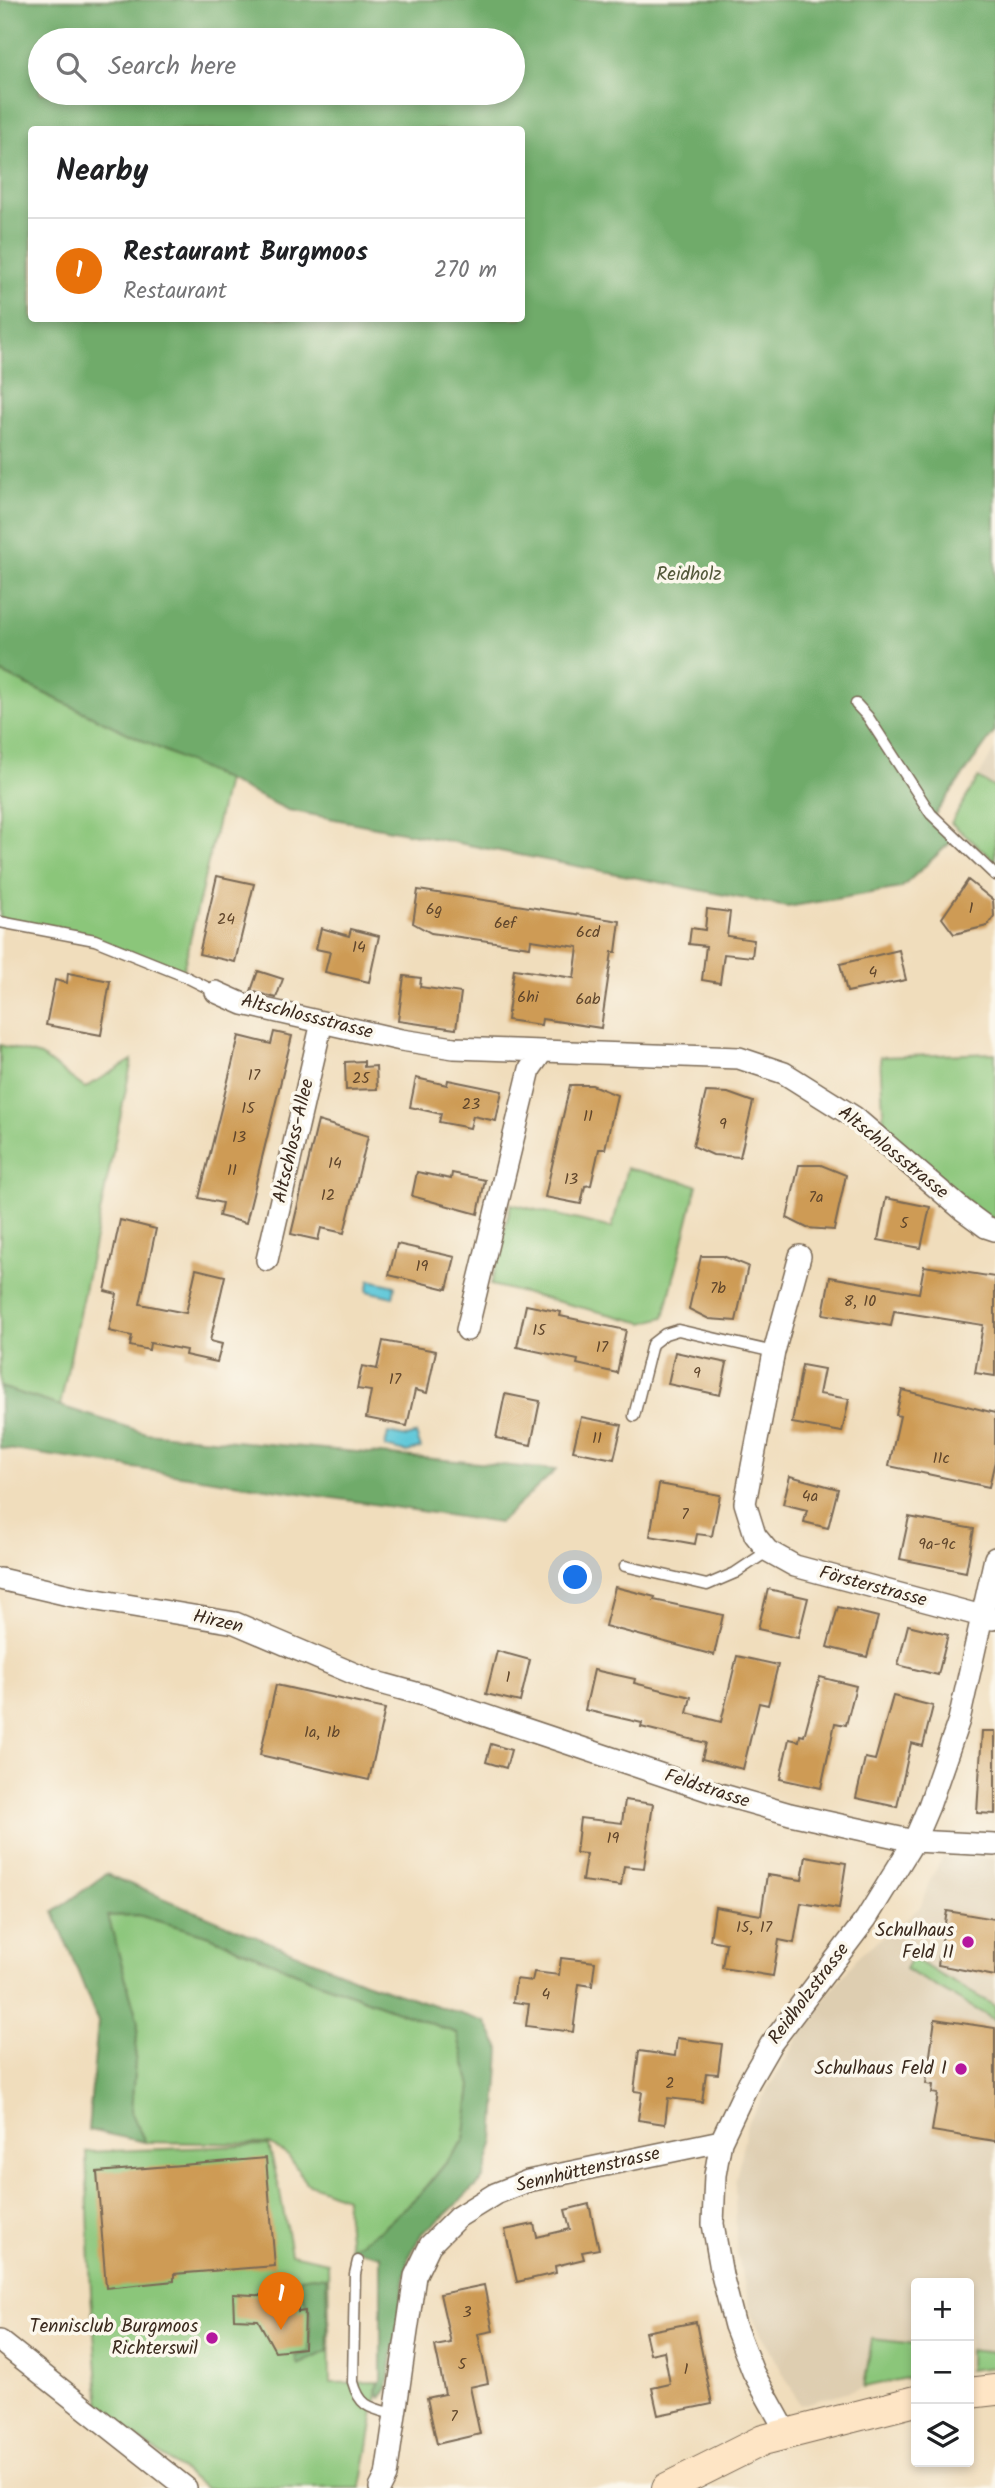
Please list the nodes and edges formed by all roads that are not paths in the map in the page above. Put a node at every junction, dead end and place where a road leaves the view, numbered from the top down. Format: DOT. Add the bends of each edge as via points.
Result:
graph roads {
  1 [pos="856,704"];
  2 [pos="995,876"];
  3 [pos="0,922"];
  4 [pos="216,992"];
  5 [pos="321,1022"];
  6 [pos="542,1052"];
  7 [pos="995,1230"];
  8 [pos="800,1256"];
  9 [pos="267,1259"];
  10 [pos="467,1330"];
  11 [pos="775,1352"];
  12 [pos="634,1416"];
  13 [pos="768,1551"];
  14 [pos="995,1558"];
  15 [pos="625,1566"];
  16 [pos="0,1578"];
  17 [pos="988,1618"];
  18 [pos="427,1696"];
  19 [pos="914,1841"];
  20 [pos="995,1845"];
  21 [pos="721,2141"];
  22 [pos="358,2261"];
  23 [pos="0,2341"];
  24 [pos="995,2390"];
  25 [pos="974,2392"];
  26 [pos="911,2402"];
  27 [pos="393,2414"];
  28 [pos="788,2435"];
  29 [pos="186,2488"];
  30 [pos="380,2488"];
  31 [pos="667,2488"];
  32 [pos="706,2488"];
  1 -- 2 [label="lane" via="930,814"];
  3 -- 4 [label="lane, Altschlossstrasse" via="95,940"];
  4 -- 5 [label="street, Altschlossstrasse" via="243,1004"];
  5 -- 6 [label="street, Altschlossstrasse" via="454,1048"];
  5 -- 9 [label="street, Altschloss-Allee"];
  6 -- 7 [label="street, Altschlossstrasse" via="739,1058 784,1073 854,1117 963,1210"];
  6 -- 10 [label="street" via="530,1069"];
  8 -- 11 [label="street"];
  11 -- 12 [label="lane" via="678,1330 665,1334 652,1344"];
  11 -- 13 [label="street" via="745,1503 755,1535"];
  13 -- 15 [label="lane" via="707,1585"];
  13 -- 17 [label="street, Försterstrasse" via="795,1566"];
  14 -- 17 [label="street, Reidholzstrasse"];
  16 -- 18 [label="street, Hirzen" via="74,1596 235,1623 369,1680"];
  17 -- 19 [label="street, Reidholzstrasse" via="959,1720"];
  18 -- 19 [label="street, Feldstrasse" via="716,1793"];
  19 -- 20 [label="street, Feldstrasse"];
  19 -- 21 [label="street, Reidholzstrasse" via="866,1919 771,2044"];
  21 -- 27 [label="street, Sennhüttenstrasse" via="528,2181 495,2194 458,2217 430,2245 415,2276"];
  21 -- 28 [label="street, Reidholzstrasse" via="713,2224 722,2275 753,2372"];
  22 -- 27 [label="lane" via="353,2382 357,2397 370,2408"];
  23 -- 29 [label="street"];
  24 -- 25 [label="main road"];
  26 -- 28 [label="main road"];
  27 -- 30 [label="street, Sennhüttenstrasse" via="386,2476"];
  28 -- 31 [label="main road" via="752,2445"];
  28 -- 32 [label="main road" via="764,2457"];
}
